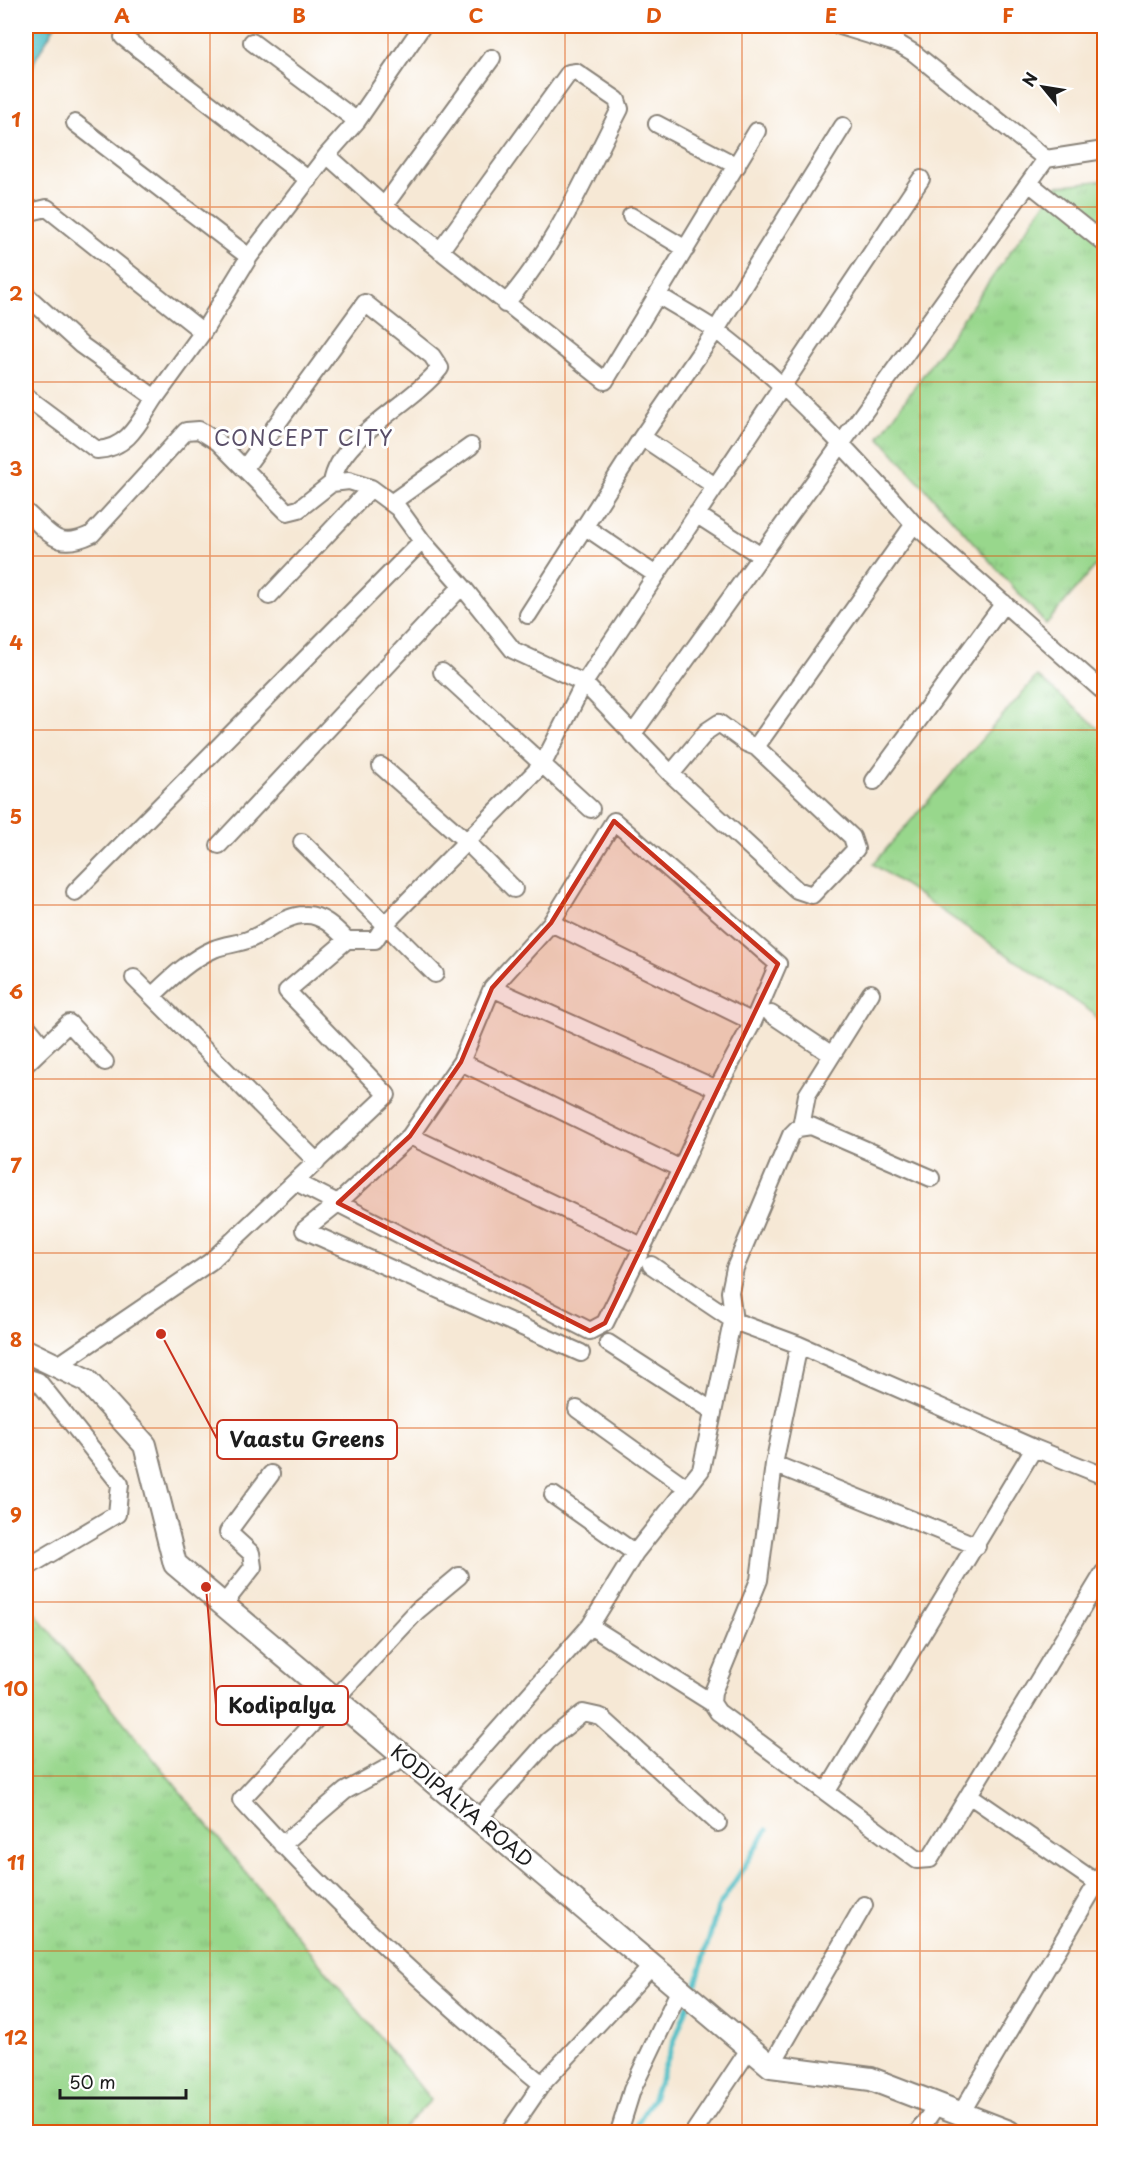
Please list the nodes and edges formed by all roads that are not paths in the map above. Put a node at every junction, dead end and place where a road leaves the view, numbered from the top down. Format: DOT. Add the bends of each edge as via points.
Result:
graph roads {
  1 [pos="840,26"];
  2 [pos="421,28"];
  3 [pos="123,37"];
  4 [pos="252,42"];
  5 [pos="492,58"];
  6 [pos="357,120"];
  7 [pos="75,123"];
  8 [pos="657,124"];
  9 [pos="843,126"];
  10 [pos="757,131"];
  11 [pos="1104,150"];
  12 [pos="327,155"];
  13 [pos="1046,159"];
  14 [pos="737,166"];
  15 [pos="921,179"];
  16 [pos="309,180"];
  17 [pos="1029,183"];
  18 [pos="384,206"];
  19 [pos="26,213"];
  20 [pos="631,216"];
  21 [pos="1104,243"];
  22 [pos="686,249"];
  23 [pos="440,252"];
  24 [pos="249,257"];
  25 [pos="26,295"];
  26 [pos="658,296"];
  27 [pos="506,304"];
  28 [pos="716,330"];
  29 [pos="203,332"];
  30 [pos="782,385"];
  31 [pos="26,397"];
  32 [pos="155,398"];
  33 [pos="642,437"];
  34 [pos="843,443"];
  35 [pos="471,446"];
  36 [pos="244,469"];
  37 [pos="332,483"];
  38 [pos="715,486"];
  39 [pos="371,488"];
  40 [pos="391,503"];
  41 [pos="26,512"];
  42 [pos="696,514"];
  43 [pos="914,524"];
  44 [pos="584,526"];
  45 [pos="422,541"];
  46 [pos="761,556"];
  47 [pos="656,575"];
  48 [pos="462,586"];
  49 [pos="269,596"];
  50 [pos="1004,603"];
  51 [pos="528,615"];
  52 [pos="442,672"];
  53 [pos="584,684"];
  54 [pos="1104,692"];
  55 [pos="632,735"];
  56 [pos="756,747"];
  57 [pos="543,764"];
  58 [pos="381,766"];
  59 [pos="671,774"];
  60 [pos="874,781"];
  61 [pos="591,809"];
  62 [pos="466,841"];
  63 [pos="302,842"];
  64 [pos="219,845"];
  65 [pos="514,889"];
  66 [pos="75,892"];
  67 [pos="386,923"];
  68 [pos="550,923"];
  69 [pos="347,940"];
  70 [pos="435,974"];
  71 [pos="134,978"];
  72 [pos="492,988"];
  73 [pos="871,993"];
  74 [pos="152,996"];
  75 [pos="771,1014"];
  76 [pos="753,1022"];
  77 [pos="26,1025"];
  78 [pos="43,1046"];
  79 [pos="832,1055"];
  80 [pos="105,1062"];
  81 [pos="461,1062"];
  82 [pos="26,1064"];
  83 [pos="717,1089"];
  84 [pos="801,1127"];
  85 [pos="410,1136"];
  86 [pos="317,1162"];
  87 [pos="681,1169"];
  88 [pos="930,1178"];
  89 [pos="296,1182"];
  90 [pos="338,1203"];
  91 [pos="642,1246"];
  92 [pos="651,1265"];
  93 [pos="734,1321"];
  94 [pos="608,1343"];
  95 [pos="799,1345"];
  96 [pos="26,1352"];
  97 [pos="581,1353"];
  98 [pos="57,1366"];
  99 [pos="26,1377"];
  100 [pos="577,1409"];
  101 [pos="713,1411"];
  102 [pos="1034,1448"];
  103 [pos="774,1464"];
  104 [pos="271,1474"];
  105 [pos="1104,1476"];
  106 [pos="687,1488"];
  107 [pos="553,1495"];
  108 [pos="977,1546"];
  109 [pos="635,1552"];
  110 [pos="26,1568"];
  111 [pos="1104,1572"];
  112 [pos="459,1576"];
  113 [pos="223,1605"];
  114 [pos="590,1626"];
  115 [pos="336,1700"];
  116 [pos="712,1703"];
  117 [pos="405,1758"];
  118 [pos="444,1791"];
  119 [pos="827,1791"];
  120 [pos="969,1795"];
  121 [pos="478,1819"];
  122 [pos="718,1823"];
  123 [pos="282,1845"];
  124 [pos="1101,1877"];
  125 [pos="864,1905"];
  126 [pos="652,1966"];
  127 [pos="687,1995"];
  128 [pos="750,2048"];
  129 [pos="771,2066"];
  130 [pos="542,2084"];
  131 [pos="937,2105"];
  132 [pos="960,2115"];
  133 [pos="508,2133"];
  134 [pos="619,2133"];
  135 [pos="694,2133"];
  136 [pos="918,2133"];
  137 [pos="1009,2133"];
  1 -- 13 [label="street" via="899,44 914,53"];
  2 -- 6 [label="street"];
  3 -- 16 [label="street"];
  4 -- 6 [label="street"];
  5 -- 18 [label="street"];
  6 -- 12 [label="street"];
  7 -- 24 [label="street"];
  8 -- 14 [label="street"];
  9 -- 28 [label="street"];
  10 -- 14 [label="street"];
  11 -- 13 [label="street"];
  12 -- 16 [label="street"];
  12 -- 18 [label="street"];
  13 -- 17 [label="street"];
  14 -- 22 [label="street"];
  15 -- 30 [label="street"];
  16 -- 24 [label="street"];
  17 -- 21 [label="street"];
  17 -- 34 [label="street"];
  18 -- 23 [label="street"];
  19 -- 29 [label="street" via="47,208"];
  20 -- 22 [label="street"];
  22 -- 26 [label="street"];
  23 -- 27 [label="street"];
  23 -- 27 [label="street" via="569,74 576,72 616,100 620,109 563,217 531,276"];
  24 -- 29 [label="street"];
  25 -- 32 [label="street" via="81,345"];
  26 -- 27 [label="street" via="605,381"];
  26 -- 28 [label="street"];
  28 -- 30 [label="street"];
  28 -- 33 [label="street"];
  29 -- 32 [label="street"];
  30 -- 34 [label="street"];
  30 -- 38 [label="street"];
  31 -- 32 [label="street" via="97,450 114,449 132,433"];
  33 -- 38 [label="street"];
  33 -- 44 [label="street"];
  34 -- 43 [label="street"];
  34 -- 46 [label="street"];
  35 -- 40 [label="street"];
  36 -- 37 [label="street" via="287,512 299,509"];
  36 -- 37 [label="street" via="365,303 432,356 440,368 385,414 342,459 334,470"];
  36 -- 41 [label="street" via="218,442 199,430 186,431 92,534 75,543 60,542"];
  37 -- 39 [label="street" via="349,481"];
  38 -- 42 [label="street"];
  39 -- 40 [label="street"];
  39 -- 49 [label="street"];
  40 -- 45 [label="street"];
  42 -- 46 [label="street"];
  42 -- 47 [label="street"];
  43 -- 50 [label="street"];
  43 -- 56 [label="street"];
  44 -- 47 [label="street"];
  44 -- 51 [label="street"];
  45 -- 48 [label="street"];
  45 -- 66 [label="street"];
  46 -- 55 [label="street"];
  47 -- 53 [label="street"];
  48 -- 53 [label="street" via="513,650"];
  48 -- 64 [label="street"];
  50 -- 54 [label="street"];
  50 -- 60 [label="street"];
  52 -- 57 [label="street"];
  53 -- 55 [label="street"];
  53 -- 57 [label="street"];
  55 -- 59 [label="street"];
  56 -- 59 [label="street" via="719,723 707,731"];
  56 -- 59 [label="street" via="852,837 856,849 812,895 797,890"];
  57 -- 61 [label="street"];
  57 -- 62 [label="street"];
  58 -- 62 [label="street"];
  62 -- 65 [label="street"];
  62 -- 67 [label="street"];
  63 -- 67 [label="street"];
  67 -- 69 [label="street" via="375,940"];
  67 -- 70 [label="street"];
  68 -- 72 [label="street"];
  68 -- 76 [label="street"];
  68 -- 76 [label="street" via="614,821 778,964"];
  69 -- 74 [label="street" via="319,918 306,914 291,917 250,939 216,948 183,967"];
  69 -- 86 [label="street" via="287,991 387,1095"];
  71 -- 74 [label="street"];
  72 -- 81 [label="street"];
  72 -- 83 [label="street"];
  73 -- 79 [label="street"];
  74 -- 86 [label="street"];
  75 -- 79 [label="street"];
  76 -- 83 [label="street"];
  77 -- 78 [label="street"];
  78 -- 80 [label="street" via="69,1023"];
  78 -- 82 [label="street"];
  79 -- 84 [label="street" via="807,1095"];
  81 -- 85 [label="street"];
  81 -- 87 [label="street"];
  83 -- 87 [label="street"];
  84 -- 88 [label="street" via="812,1126"];
  84 -- 93 [label="street" via="791,1135 735,1268 730,1292"];
  85 -- 90 [label="street"];
  85 -- 91 [label="street"];
  86 -- 89 [label="street"];
  87 -- 91 [label="street"];
  89 -- 90 [label="street"];
  89 -- 98 [label="street" via="210,1262"];
  90 -- 91 [label="street" via="590,1330 605,1323"];
  90 -- 97 [label="street" via="304,1230"];
  92 -- 93 [label="street"];
  93 -- 95 [label="street"];
  93 -- 101 [label="street"];
  94 -- 101 [label="street"];
  95 -- 102 [label="street"];
  95 -- 103 [label="street"];
  96 -- 98 [label="main road, KODIPALYA ROAD"];
  98 -- 113 [label="main road, KODIPALYA ROAD" via="86,1380 145,1445 174,1564"];
  99 -- 110 [label="street" via="38,1381 120,1484 117,1514"];
  100 -- 106 [label="street"];
  101 -- 106 [label="street" via="701,1470"];
  102 -- 105 [label="street"];
  102 -- 108 [label="street"];
  103 -- 108 [label="street"];
  103 -- 116 [label="street" via="759,1580"];
  104 -- 113 [label="street" via="228,1532 252,1553 253,1568"];
  106 -- 109 [label="street"];
  107 -- 109 [label="street"];
  108 -- 119 [label="street"];
  109 -- 114 [label="street"];
  111 -- 120 [label="street"];
  112 -- 115 [label="street" via="417,1611"];
  113 -- 115 [label="main road, KODIPALYA ROAD"];
  114 -- 116 [label="street"];
  114 -- 118 [label="street"];
  115 -- 117 [label="main road, KODIPALYA ROAD"];
  115 -- 123 [label="street" via="241,1800"];
  116 -- 119 [label="street" via="718,1712"];
  117 -- 118 [label="main road, KODIPALYA ROAD"];
  117 -- 123 [label="street" via="345,1791"];
  118 -- 121 [label="main road, KODIPALYA ROAD"];
  119 -- 120 [label="street" via="921,1861 930,1859"];
  120 -- 124 [label="street"];
  121 -- 122 [label="street" via="548,1742 583,1713 601,1717"];
  121 -- 126 [label="main road, KODIPALYA ROAD"];
  123 -- 130 [label="street" via="432,1991"];
  124 -- 132 [label="street"];
  125 -- 129 [label="street"];
  126 -- 127 [label="main road, KODIPALYA ROAD"];
  126 -- 130 [label="street"];
  127 -- 128 [label="main road, KODIPALYA ROAD"];
  127 -- 134 [label="street" via="632,2090"];
  128 -- 129 [label="main road, KODIPALYA ROAD"];
  128 -- 135 [label="street"];
  129 -- 131 [label="main road" via="871,2079"];
  130 -- 133 [label="street"];
  131 -- 132 [label="main road"];
  131 -- 136 [label="street"];
  132 -- 137 [label="main road"];
}
